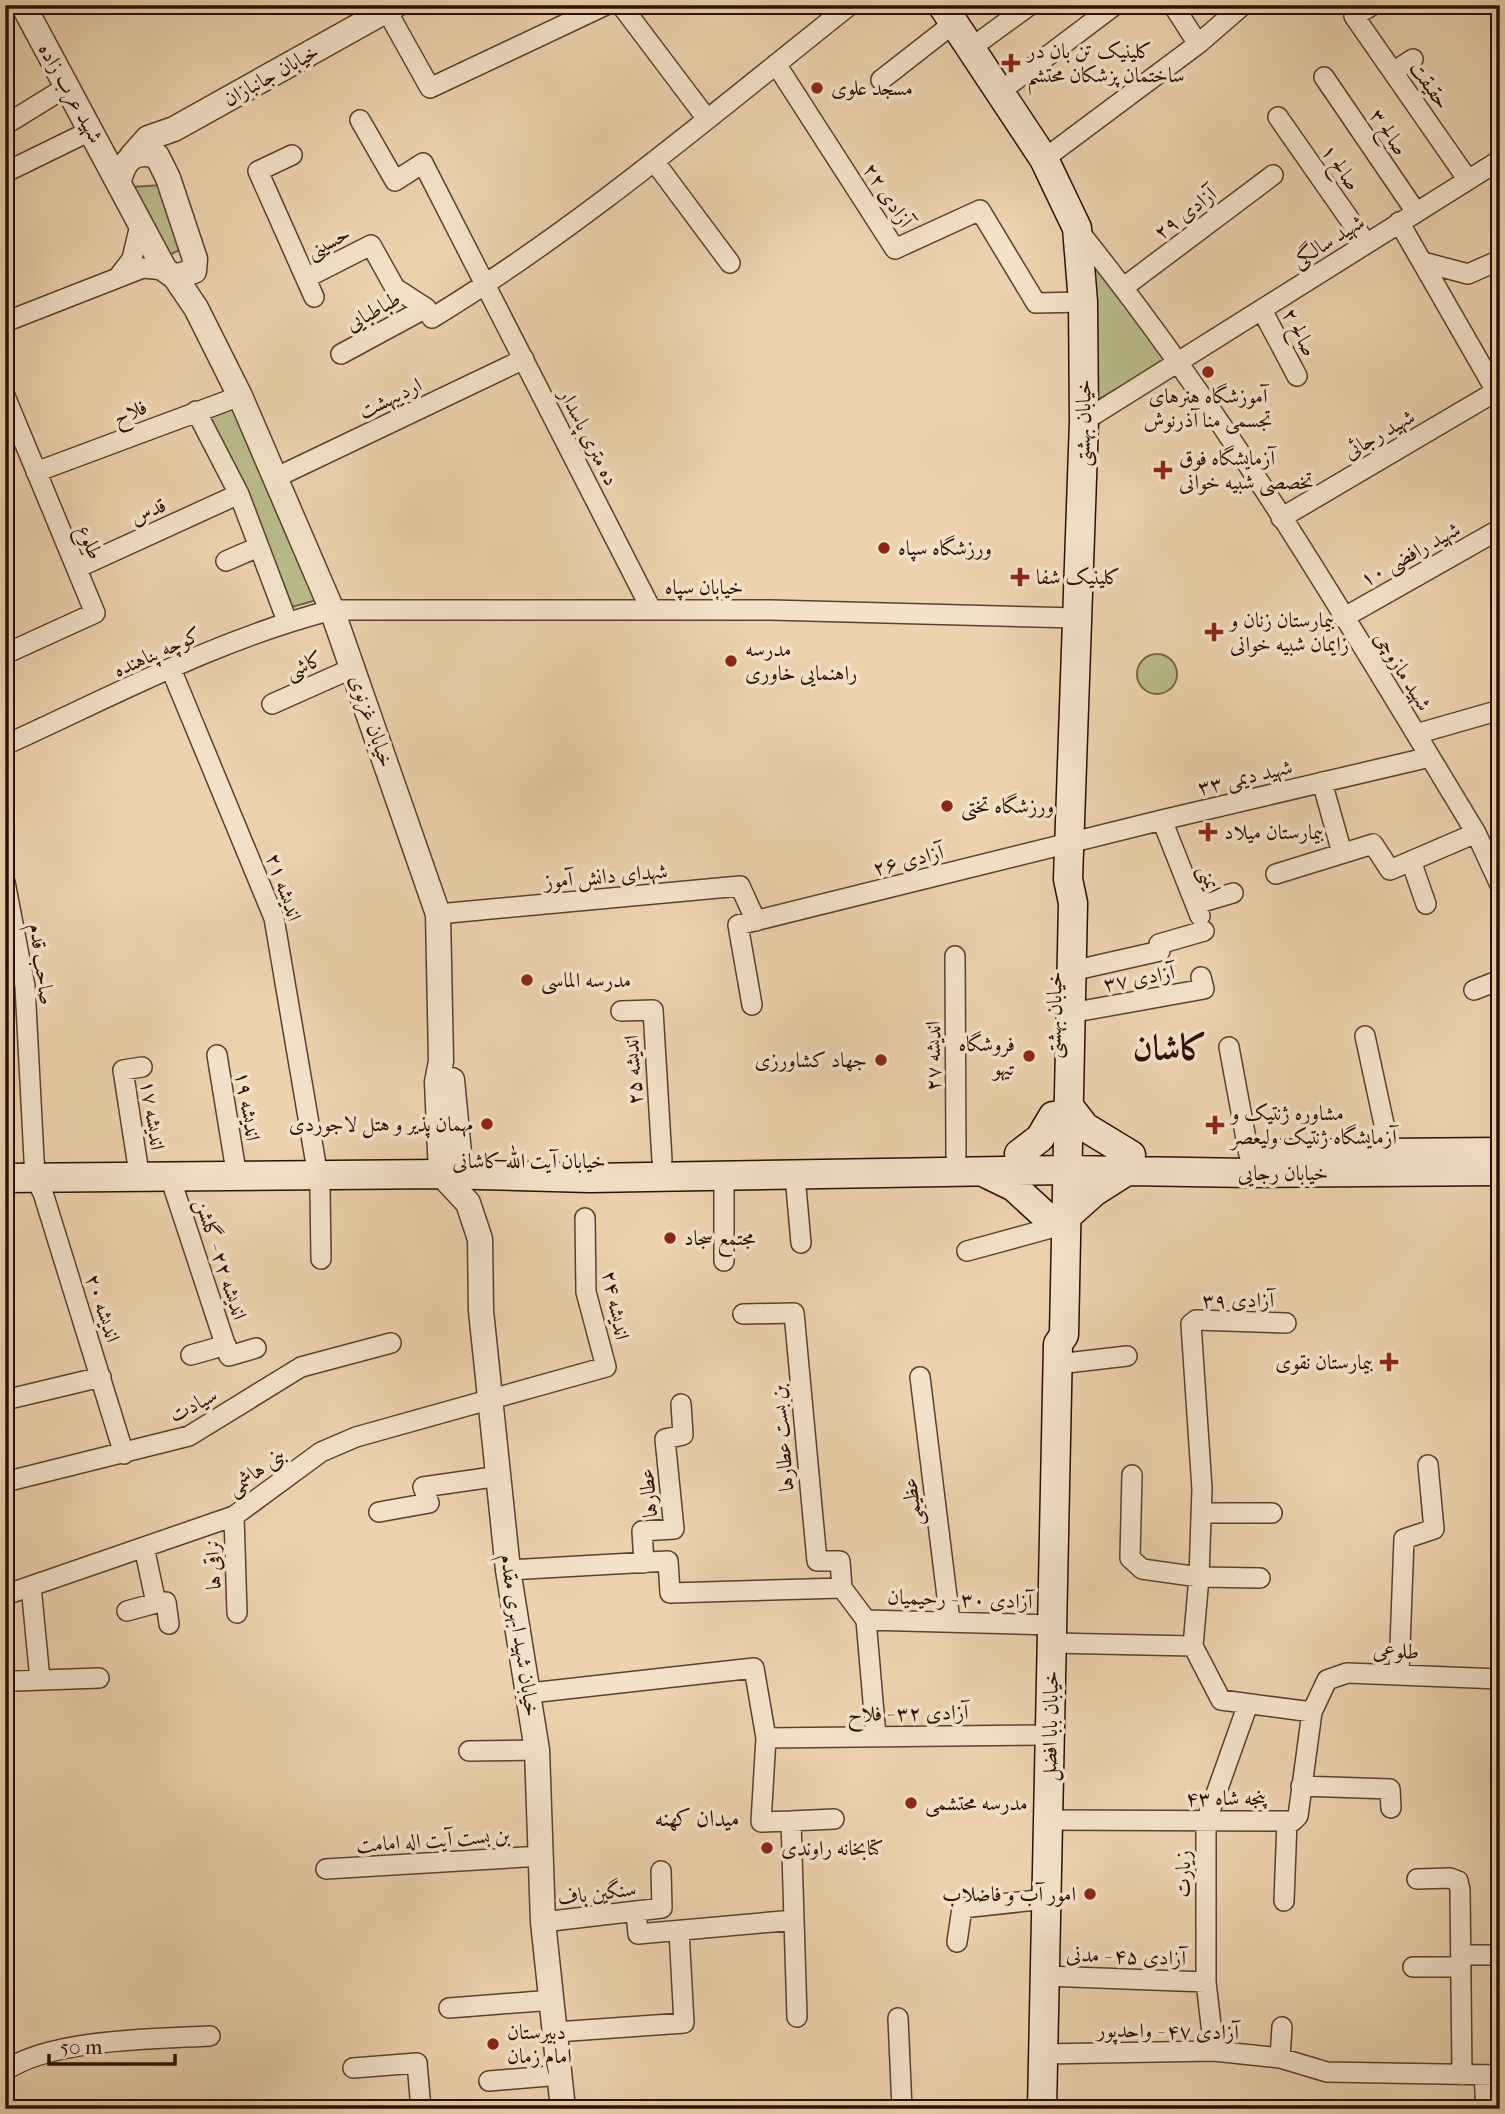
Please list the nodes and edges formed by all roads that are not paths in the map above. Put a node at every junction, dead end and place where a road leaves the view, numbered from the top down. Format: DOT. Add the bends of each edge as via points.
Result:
graph roads {
  1 [pos="23,5"];
  2 [pos="606,5"];
  3 [pos="621,5"];
  4 [pos="850,5"];
  5 [pos="1030,5"];
  6 [pos="1115,5"];
  7 [pos="1173,5"];
  8 [pos="1243,5"];
  9 [pos="1373,5"];
  10 [pos="391,8"];
  11 [pos="948,14"];
  12 [pos="1198,44"];
  13 [pos="971,48"];
  14 [pos="1413,60"];
  15 [pos="776,64"];
  16 [pos="1393,72"];
  17 [pos="1324,77"];
  18 [pos="881,80"];
  19 [pos="68,86"];
  20 [pos="1001,91"];
  21 [pos="1278,117"];
  22 [pos="707,119"];
  23 [pos="360,120"];
  24 [pos="5,124"];
  25 [pos="92,130"];
  26 [pos="292,155"];
  27 [pos="145,156"];
  28 [pos="1044,159"];
  29 [pos="1500,160"];
  30 [pos="654,161"];
  31 [pos="8,171"];
  32 [pos="1273,175"];
  33 [pos="1468,180"];
  34 [pos="120,181"];
  35 [pos="1408,217"];
  36 [pos="140,225"];
  37 [pos="1077,228"];
  38 [pos="1366,243"];
  39 [pos="1500,260"];
  40 [pos="1423,262"];
  41 [pos="730,263"];
  42 [pos="178,273"];
  43 [pos="119,276"];
  44 [pos="306,278"];
  45 [pos="486,285"];
  46 [pos="1124,287"];
  47 [pos="314,297"];
  48 [pos="1083,302"];
  49 [pos="426,308"];
  50 [pos="1262,310"];
  51 [pos="5,322"];
  52 [pos="341,354"];
  53 [pos="524,359"];
  54 [pos="1180,361"];
  55 [pos="1297,376"];
  56 [pos="1498,390"];
  57 [pos="5,396"];
  58 [pos="240,396"];
  59 [pos="196,411"];
  60 [pos="1084,421"];
  61 [pos="36,472"];
  62 [pos="277,477"];
  63 [pos="239,494"];
  64 [pos="1281,518"];
  65 [pos="1500,529"];
  66 [pos="258,547"];
  67 [pos="226,561"];
  68 [pos="77,568"];
  69 [pos="651,609"];
  70 [pos="332,610"];
  71 [pos="1077,618"];
  72 [pos="1343,618"];
  73 [pos="287,621"];
  74 [pos="5,654"];
  75 [pos="354,668"];
  76 [pos="172,669"];
  77 [pos="272,704"];
  78 [pos="1500,710"];
  79 [pos="1416,734"];
  80 [pos="5,745"];
  81 [pos="1430,757"];
  82 [pos="1322,782"];
  83 [pos="1162,820"];
  84 [pos="1476,833"];
  85 [pos="1070,843"];
  86 [pos="1342,853"];
  87 [pos="1411,861"];
  88 [pos="1276,874"];
  89 [pos="1068,879"];
  90 [pos="5,883"];
  91 [pos="1500,885"];
  92 [pos="1233,893"];
  93 [pos="1426,904"];
  94 [pos="438,914"];
  95 [pos="1200,917"];
  96 [pos="756,921"];
  97 [pos="955,956"];
  98 [pos="1072,968"];
  99 [pos="1201,977"];
  100 [pos="1500,980"];
  101 [pos="1474,990"];
  102 [pos="752,1005"];
  103 [pos="621,1011"];
  104 [pos="1070,1013"];
  105 [pos="1365,1035"];
  106 [pos="1229,1047"];
  107 [pos="217,1055"];
  108 [pos="133,1069"];
  109 [pos="1060,1110"];
  110 [pos="1390,1152"];
  111 [pos="1500,1152"];
  112 [pos="1019,1154"];
  113 [pos="1249,1155"];
  114 [pos="956,1156"];
  115 [pos="662,1160"];
  116 [pos="1059,1162"];
  117 [pos="1429,1162"];
  118 [pos="1130,1163"];
  119 [pos="235,1165"];
  120 [pos="138,1167"];
  121 [pos="451,1168"];
  122 [pos="5,1169"];
  123 [pos="316,1169"];
  124 [pos="1500,1171"];
  125 [pos="35,1173"];
  126 [pos="985,1173"];
  127 [pos="724,1176"];
  128 [pos="794,1176"];
  129 [pos="170,1177"];
  130 [pos="5,1178"];
  131 [pos="585,1218"];
  132 [pos="1056,1222"];
  133 [pos="801,1243"];
  134 [pos="967,1251"];
  135 [pos="321,1259"];
  136 [pos="724,1261"];
  137 [pos="743,1314"];
  138 [pos="1286,1324"];
  139 [pos="391,1343"];
  140 [pos="256,1348"];
  141 [pos="228,1350"];
  142 [pos="191,1354"];
  143 [pos="1058,1354"];
  144 [pos="1127,1356"];
  145 [pos="102,1377"];
  146 [pos="920,1377"];
  147 [pos="492,1399"];
  148 [pos="5,1400"];
  149 [pos="681,1404"];
  150 [pos="124,1454"];
  151 [pos="1428,1465"];
  152 [pos="1132,1475"];
  153 [pos="500,1476"];
  154 [pos="5,1482"];
  155 [pos="379,1512"];
  156 [pos="1201,1513"];
  157 [pos="1272,1513"];
  158 [pos="234,1516"];
  159 [pos="144,1547"];
  160 [pos="644,1563"];
  161 [pos="508,1570"];
  162 [pos="1199,1577"];
  163 [pos="1260,1578"];
  164 [pos="31,1586"];
  165 [pos="842,1588"];
  166 [pos="5,1595"];
  167 [pos="156,1603"];
  168 [pos="127,1611"];
  169 [pos="237,1613"];
  170 [pos="866,1620"];
  171 [pos="950,1621"];
  172 [pos="169,1624"];
  173 [pos="1052,1634"];
  174 [pos="1193,1646"];
  175 [pos="1399,1673"];
  176 [pos="99,1678"];
  177 [pos="1500,1679"];
  178 [pos="40,1680"];
  179 [pos="15,1681"];
  180 [pos="530,1693"];
  181 [pos="1248,1704"];
  182 [pos="1312,1712"];
  183 [pos="1050,1735"];
  184 [pos="876,1736"];
  185 [pos="766,1738"];
  186 [pos="537,1750"];
  187 [pos="469,1751"];
  188 [pos="1301,1786"];
  189 [pos="1391,1808"];
  190 [pos="834,1819"];
  191 [pos="1048,1820"];
  192 [pos="791,1821"];
  193 [pos="1287,1821"];
  194 [pos="1206,1822"];
  195 [pos="542,1856"];
  196 [pos="326,1869"];
  197 [pos="661,1871"];
  198 [pos="1417,1879"];
  199 [pos="1047,1899"];
  200 [pos="1284,1901"];
  201 [pos="636,1911"];
  202 [pos="794,1920"];
  203 [pos="543,1922"];
  204 [pos="679,1931"];
  205 [pos="957,1942"];
  206 [pos="1491,1955"];
  207 [pos="1461,1961"];
  208 [pos="1413,1967"];
  209 [pos="1045,1976"];
  210 [pos="1206,1982"];
  211 [pos="553,2000"];
  212 [pos="449,2008"];
  213 [pos="797,2017"];
  214 [pos="898,2018"];
  215 [pos="1282,2027"];
  216 [pos="556,2032"];
  217 [pos="210,2036"];
  218 [pos="1214,2050"];
  219 [pos="1043,2054"];
  220 [pos="1280,2058"];
  221 [pos="353,2068"];
  222 [pos="5,2071"];
  223 [pos="561,2075"];
  224 [pos="1462,2075"];
  225 [pos="1492,2075"];
  226 [pos="489,2081"];
  227 [pos="421,2109"];
  228 [pos="563,2109"];
  229 [pos="902,2109"];
  230 [pos="1042,2109"];
  231 [pos="1486,2109"];
  1 -- 19 [label="street, شهید عرب زاده"];
  2 -- 10 [label="street" via="430,88"];
  3 -- 22 [label="street"];
  4 -- 15 [label="street"];
  5 -- 13 [label="street"];
  6 -- 20 [label="street"];
  7 -- 12 [label="street"];
  8 -- 12 [label="street"];
  9 -- 16 [label="street, حقیقت" via="1354,16"];
  10 -- 27 [label="street, خیابان جانبازان" via="174,129"];
  11 -- 13 [label="main road, خیابان بهشتی"];
  11 -- 18 [label="street"];
  12 -- 28 [label="street"];
  13 -- 20 [label="main road, خیابان بهشتی"];
  14 -- 16 [label="street"];
  15 -- 22 [label="street"];
  15 -- 48 [label="street, آزادی ۲۲" via="895,249 980,210 1036,303"];
  16 -- 33 [label="street, حقیقت"];
  17 -- 35 [label="street, صالح ۳"];
  19 -- 24 [label="street"];
  19 -- 25 [label="street, شهید عرب زاده"];
  20 -- 28 [label="main road, خیابان بهشتی"];
  21 -- 38 [label="street, صالح ۱"];
  22 -- 30 [label="street"];
  23 -- 45 [label="street, ده متری پاسدار" via="395,181 423,163"];
  25 -- 31 [label="street"];
  25 -- 34 [label="street, شهید عرب زاده"];
  26 -- 44 [label="street" via="258,171"];
  27 -- 34 [label="street, خیابان جانبازان" via="122,166"];
  27 -- 42 [label="street" via="168,178 195,259"];
  28 -- 37 [label="main road, خیابان بهشتی"];
  29 -- 33 [label="street, شهید سالگی"];
  30 -- 41 [label="street"];
  30 -- 45 [label="street"];
  32 -- 46 [label="street, آزادی ۲۹"];
  33 -- 35 [label="street, شهید سالگی"];
  34 -- 36 [label="street, شهید عرب زاده"];
  35 -- 38 [label="street, شهید سالگی"];
  35 -- 40 [label="street, صالح ۳"];
  36 -- 42 [label="street, شهید عرب زاده"];
  36 -- 43 [label="street" via="132,259"];
  37 -- 46 [label="street, شهید مازوچی"];
  37 -- 48 [label="main road, خیابان بهشتی"];
  38 -- 50 [label="street, شهید سالگی"];
  39 -- 40 [label="street" via="1468,274"];
  40 -- 56 [label="street, صالح ۳"];
  42 -- 43 [label="street" via="143,268"];
  42 -- 58 [label="street, خیابان غزنوی"];
  43 -- 51 [label="street"];
  44 -- 47 [label="street"];
  44 -- 49 [label="street, حسینی" via="371,245 395,288"];
  45 -- 49 [label="street" via="432,318"];
  45 -- 53 [label="street, ده متری پاسدار"];
  46 -- 54 [label="street, شهید مازوچی"];
  48 -- 60 [label="main road, خیابان بهشتی"];
  49 -- 52 [label="street, طباطبایی"];
  50 -- 54 [label="street, شهید سالگی"];
  50 -- 55 [label="street, صالح ۲"];
  53 -- 62 [label="street, اردیبهشت"];
  53 -- 69 [label="street, ده متری پاسدار"];
  54 -- 60 [label="street, شهید سالگی"];
  54 -- 64 [label="street, شهید مازوچی"];
  56 -- 64 [label="street, شهید رجائی"];
  57 -- 61 [label="street, طلوع"];
  58 -- 59 [label="street, فلاح"];
  58 -- 62 [label="street, خیابان غزنوی"];
  59 -- 61 [label="street, فلاح"];
  59 -- 63 [label="street"];
  60 -- 71 [label="main road, خیابان بهشتی"];
  61 -- 68 [label="street, طلوع"];
  62 -- 70 [label="street, خیابان غزنوی"];
  63 -- 66 [label="street"];
  63 -- 68 [label="street, قدس"];
  64 -- 72 [label="street, شهید مازوچی"];
  65 -- 72 [label="street, شهید رافضی ۱۰"];
  66 -- 67 [label="street"];
  66 -- 73 [label="street"];
  68 -- 74 [label="street, طلوع" via="96,613"];
  69 -- 70 [label="street, خیابان سپاه"];
  69 -- 71 [label="street, خیابان سپاه"];
  70 -- 73 [label="street, کوچه پناهنده"];
  70 -- 75 [label="street, خیابان غزنوی"];
  71 -- 85 [label="main road, خیابان بهشتی"];
  72 -- 79 [label="street, شهید مازوچی"];
  73 -- 76 [label="street, کوچه پناهنده"];
  75 -- 77 [label="street, کاشی"];
  75 -- 94 [label="street, خیابان غزنوی"];
  76 -- 80 [label="street, کوچه پناهنده"];
  76 -- 123 [label="street, اندیشه ۲۱" via="274,918"];
  78 -- 79 [label="street"];
  79 -- 81 [label="street, شهید مازوچی"];
  81 -- 82 [label="street, شهید دیمی ۳۳"];
  81 -- 84 [label="street, شهید مازوچی"];
  82 -- 83 [label="street, شهید دیمی ۳۳"];
  82 -- 86 [label="street"];
  83 -- 85 [label="street, شهید دیمی ۳۳"];
  83 -- 95 [label="street, ایمنی"];
  84 -- 87 [label="street"];
  84 -- 91 [label="street, شهید مازوچی"];
  85 -- 89 [label="main road, خیابان بهشتی"];
  85 -- 96 [label="street, آزادی ۲۶"];
  86 -- 87 [label="street" via="1373,844 1390,870"];
  86 -- 88 [label="street"];
  87 -- 93 [label="street"];
  89 -- 98 [label="main road, خیابان بهشتی" via="1073,903"];
  89 -- 109 [label="main road, خیابان بهشتی" via="1056,901"];
  90 -- 125 [label="street, صاحب قدم" via="25,986"];
  92 -- 95 [label="street"];
  94 -- 96 [label="street, شهدای دانش آموز" via="740,886"];
  94 -- 121 [label="street, خیابان غزنوی" via="441,1061 453,1083"];
  95 -- 98 [label="street" via="1159,944 1160,951"];
  96 -- 102 [label="street" via="738,925"];
  97 -- 114 [label="street, اندیشه ۲۷"];
  98 -- 104 [label="main road, خیابان بهشتی"];
  99 -- 104 [label="street, آزادی ۳۷" via="1203,989"];
  100 -- 101 [label="street"];
  103 -- 115 [label="street, اندیشه ۲۵" via="653,1010"];
  104 -- 109 [label="main road, خیابان بهشتی"];
  105 -- 110 [label="street"];
  106 -- 113 [label="street"];
  107 -- 119 [label="street, اندیشه ۱۹"];
  108 -- 120 [label="street, اندیشه ۱۷"];
  109 -- 112 [label="main road" via="1040,1138"];
  109 -- 116 [label="main road, خیابان بهشتی"];
  109 -- 118 [label="main road"];
  110 -- 113 [label="main road, خیابان رجایی"];
  110 -- 117 [label="main road, خیابان رجایی"];
  111 -- 117 [label="main road, خیابان رجایی"];
  112 -- 114 [label="main road, خیابان آیت الله کاشانی"];
  112 -- 116 [label="main road, خیابان آیت الله کاشانی"];
  113 -- 118 [label="main road, خیابان رجایی"];
  114 -- 115 [label="main road, خیابان آیت الله کاشانی"];
  115 -- 121 [label="main road, خیابان آیت الله کاشانی"];
  116 -- 118 [label="main road, خیابان رجایی"];
  116 -- 126 [label="main road, خیابان آیت الله کاشانی"];
  116 -- 132 [label="main road, خیابان بابا افضل"];
  117 -- 118 [label="main road, خیابان رجایی"];
  117 -- 124 [label="main road, خیابان رجایی"];
  118 -- 132 [label="main road"];
  119 -- 120 [label="main road, خیابان آیت الله کاشانی"];
  119 -- 123 [label="main road, خیابان آیت الله کاشانی"];
  120 -- 125 [label="main road, خیابان آیت الله کاشانی"];
  121 -- 123 [label="main road, خیابان آیت الله کاشانی"];
  121 -- 127 [label="main road, خیابان آیت الله کاشانی" via="589,1178"];
  121 -- 147 [label="street, خیابان شهید ابهری مقدم" via="480,1239 481,1311"];
  122 -- 125 [label="main road, خیابان آیت الله کاشانی"];
  123 -- 129 [label="main road, خیابان آیت الله کاشانی"];
  123 -- 135 [label="street, اندیشه ۲۱"];
  125 -- 129 [label="main road, خیابان آیت الله کاشانی"];
  125 -- 130 [label="main road, خیابان آیت الله کاشانی"];
  125 -- 145 [label="street, اندیشه ۲۰"];
  126 -- 128 [label="main road, خیابان آیت الله کاشانی"];
  126 -- 132 [label="main road" via="1014,1187"];
  127 -- 128 [label="main road, خیابان آیت الله کاشانی"];
  127 -- 136 [label="street"];
  128 -- 133 [label="street"];
  129 -- 141 [label="street, اندیشه ۲۲ - گلشن"];
  131 -- 147 [label="street, اندیشه ۲۴" via="586,1292 606,1367"];
  132 -- 134 [label="street"];
  132 -- 143 [label="main road, خیابان بابا افضل" via="1047,1335"];
  137 -- 165 [label="street, بن بست عطارها" via="794,1313 817,1561 840,1561"];
  138 -- 156 [label="street, آزادی ۳۹" via="1196,1320 1191,1324"];
  139 -- 150 [label="street, سیادت" via="301,1367 209,1427"];
  140 -- 141 [label="street"];
  141 -- 142 [label="street"];
  143 -- 144 [label="street"];
  143 -- 173 [label="main road, خیابان بابا افضل"];
  145 -- 148 [label="street"];
  145 -- 150 [label="street, اندیشه ۲۰"];
  146 -- 171 [label="street, عظیمی"];
  147 -- 153 [label="street, خیابان شهید ابهری مقدم"];
  147 -- 158 [label="street, بنی هاشمی" via="396,1424 321,1452"];
  149 -- 160 [label="street, عطارها" via="683,1435 665,1439 674,1529 642,1531"];
  150 -- 154 [label="street, سیادت"];
  151 -- 175 [label="street" via="1434,1529 1404,1539"];
  152 -- 162 [label="street" via="1130,1558 1134,1565"];
  153 -- 155 [label="street" via="423,1487 429,1503"];
  153 -- 161 [label="street, خیابان شهید ابهری مقدم"];
  156 -- 157 [label="street"];
  156 -- 162 [label="street"];
  158 -- 159 [label="street, بنی هاشمی"];
  158 -- 169 [label="street, نراقی ها"];
  159 -- 164 [label="street, بنی هاشمی"];
  159 -- 167 [label="street"];
  160 -- 161 [label="street"];
  160 -- 165 [label="street" via="668,1561 670,1593"];
  161 -- 180 [label="street, خیابان شهید ابهری مقدم"];
  162 -- 163 [label="street"];
  162 -- 174 [label="street"];
  164 -- 166 [label="street, بنی هاشمی"];
  164 -- 178 [label="street"];
  165 -- 170 [label="street"];
  167 -- 168 [label="street"];
  167 -- 172 [label="street" via="166,1602"];
  170 -- 171 [label="street, آزادی ۳۰ - رحیمیان"];
  170 -- 184 [label="street"];
  171 -- 173 [label="street, آزادی ۳۰ - رحیمیان"];
  173 -- 174 [label="street, آزادی ۳۰ - رحیمیان"];
  173 -- 183 [label="main road, خیابان بابا افضل"];
  174 -- 181 [label="street" via="1221,1700"];
  175 -- 177 [label="street, طلوعی"];
  175 -- 182 [label="street, طلوعی" via="1348,1673 1327,1680"];
  176 -- 178 [label="street"];
  178 -- 179 [label="street"];
  180 -- 185 [label="street" via="754,1668"];
  180 -- 186 [label="street, خیابان شهید ابهری مقدم"];
  181 -- 182 [label="street"];
  181 -- 194 [label="street, زیارت"];
  182 -- 188 [label="street, پنجه شاه ۴۳"];
  183 -- 184 [label="street, آزادی ۳۲ - فلاح"];
  183 -- 191 [label="main road, خیابان بابا افضل"];
  184 -- 185 [label="street, آزادی ۳۲ - فلاح"];
  185 -- 192 [label="street" via="761,1822"];
  186 -- 187 [label="street"];
  186 -- 195 [label="street, خیابان شهید ابهری مقدم"];
  188 -- 189 [label="street" via="1390,1789"];
  188 -- 193 [label="street, پنجه شاه ۴۳" via="1298,1816"];
  190 -- 192 [label="street"];
  191 -- 194 [label="street, پنجه شاه ۴۳"];
  191 -- 199 [label="main road, خیابان بابا افضل"];
  192 -- 202 [label="street"];
  193 -- 194 [label="street, پنجه شاه ۴۳"];
  193 -- 200 [label="street"];
  194 -- 210 [label="street, زیارت"];
  195 -- 196 [label="street, بن بست آیت اله امامت"];
  195 -- 203 [label="street, خیابان شهید ابهری مقدم"];
  197 -- 201 [label="street, سنگین باف" via="662,1908"];
  198 -- 207 [label="street" via="1458,1881"];
  199 -- 205 [label="street" via="961,1909"];
  199 -- 209 [label="main road, خیابان بابا افضل"];
  201 -- 203 [label="street, سنگین باف"];
  201 -- 204 [label="street" via="638,1934"];
  202 -- 204 [label="street"];
  202 -- 213 [label="street"];
  203 -- 211 [label="street, خیابان شهید ابهری مقدم"];
  204 -- 216 [label="street" via="684,2024"];
  206 -- 207 [label="street"];
  207 -- 208 [label="street"];
  207 -- 224 [label="street"];
  209 -- 210 [label="street, آزادی ۴۵ - مدنی"];
  209 -- 219 [label="main road, خیابان بابا افضل"];
  210 -- 218 [label="street, زیارت"];
  211 -- 212 [label="street"];
  211 -- 216 [label="street, خیابان شهید ابهری مقدم"];
  214 -- 229 [label="street"];
  215 -- 220 [label="street"];
  216 -- 223 [label="street, خیابان شهید ابهری مقدم"];
  217 -- 222 [label="street" via="114,2041 22,2059"];
  218 -- 219 [label="street, آزادی ۴۷ - واحدپور"];
  218 -- 220 [label="street, آزادی ۴۷ - واحدپور"];
  219 -- 230 [label="main road, خیابان بابا افضل"];
  220 -- 224 [label="street, آزادی ۴۷ - واحدپور" via="1327,2072"];
  221 -- 227 [label="street" via="417,2063"];
  223 -- 226 [label="street"];
  223 -- 228 [label="street, خیابان شهید ابهری مقدم"];
  224 -- 225 [label="street, آزادی ۴۷ - واحدپور"];
  225 -- 231 [label="street"];
}
